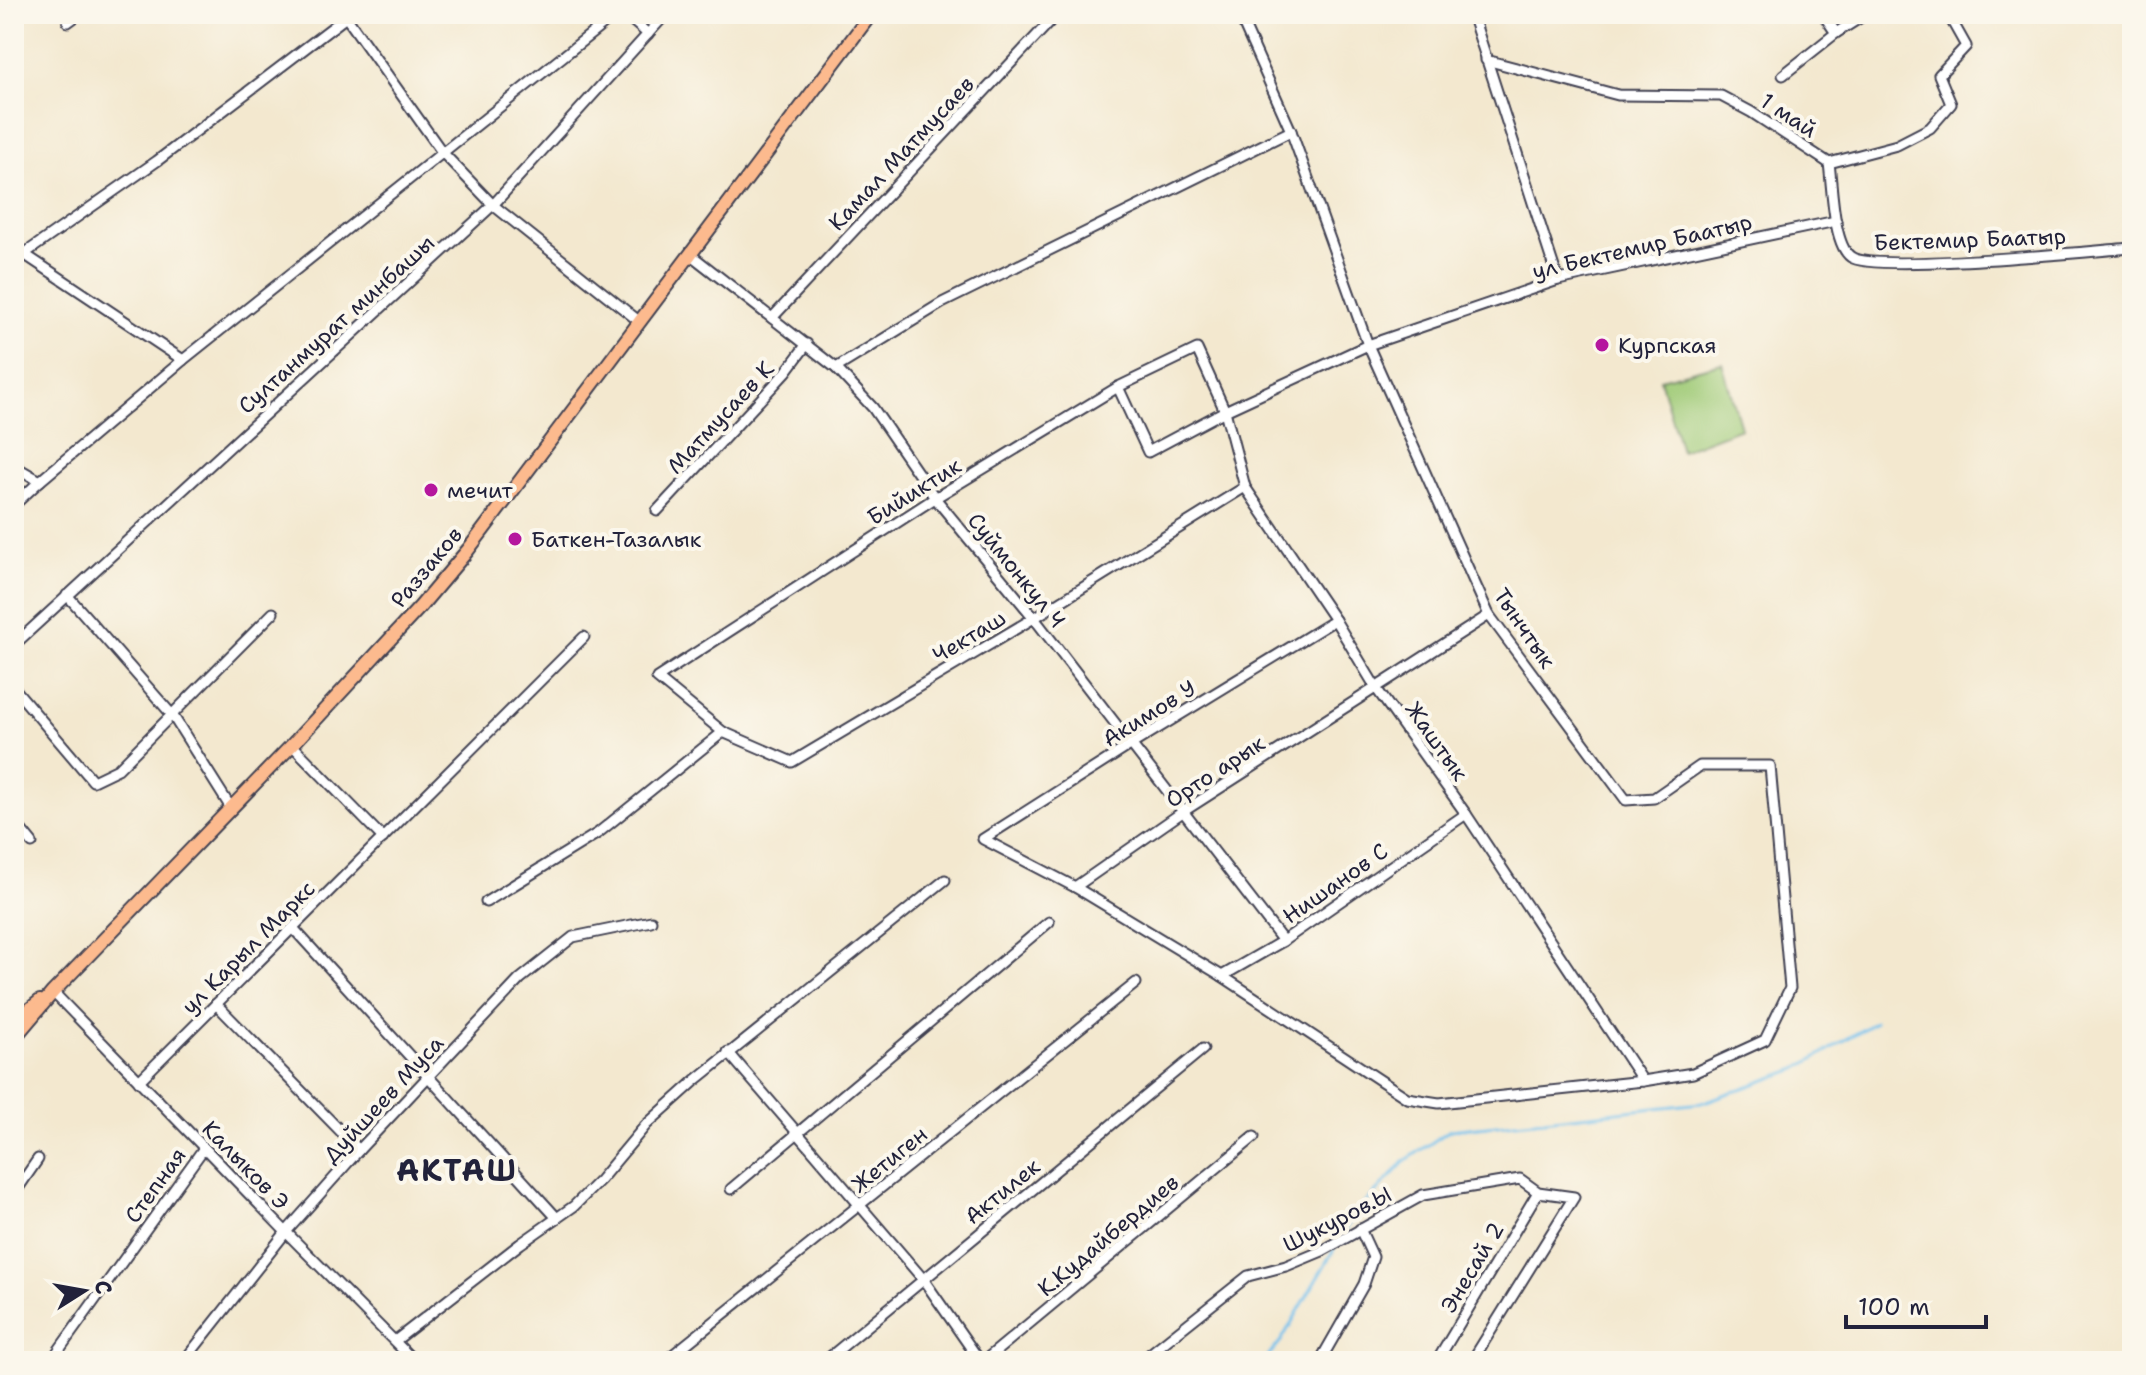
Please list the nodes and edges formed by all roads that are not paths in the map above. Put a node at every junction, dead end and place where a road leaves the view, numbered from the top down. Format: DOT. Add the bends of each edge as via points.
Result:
graph roads {
  1 [pos="79,14"];
  2 [pos="616,14"];
  3 [pos="625,14"];
  4 [pos="666,14"];
  5 [pos="871,14"];
  6 [pos="1057,14"];
  7 [pos="1239,14"];
  8 [pos="1472,14"];
  9 [pos="1823,14"];
  10 [pos="1866,14"];
  11 [pos="1948,14"];
  12 [pos="347,15"];
  13 [pos="68,22"];
  14 [pos="1836,33"];
  15 [pos="648,34"];
  16 [pos="1486,60"];
  17 [pos="1783,75"];
  18 [pos="1291,131"];
  19 [pos="442,152"];
  20 [pos="1829,163"];
  21 [pos="493,205"];
  22 [pos="1836,221"];
  23 [pos="2132,248"];
  24 [pos="19,252"];
  25 [pos="691,255"];
  26 [pos="1558,280"];
  27 [pos="772,318"];
  28 [pos="640,322"];
  29 [pos="807,344"];
  30 [pos="1368,345"];
  31 [pos="1197,349"];
  32 [pos="183,360"];
  33 [pos="836,368"];
  34 [pos="1118,387"];
  35 [pos="1225,411"];
  36 [pos="14,466"];
  37 [pos="40,481"];
  38 [pos="1245,487"];
  39 [pos="935,498"];
  40 [pos="14,505"];
  41 [pos="657,511"];
  42 [pos="67,595"];
  43 [pos="273,613"];
  44 [pos="1489,615"];
  45 [pos="1034,618"];
  46 [pos="1335,620"];
  47 [pos="584,637"];
  48 [pos="14,645"];
  49 [pos="14,688"];
  50 [pos="1376,688"];
  51 [pos="173,716"];
  52 [pos="723,732"];
  53 [pos="1132,744"];
  54 [pos="292,745"];
  55 [pos="231,808"];
  56 [pos="1184,811"];
  57 [pos="1466,814"];
  58 [pos="14,821"];
  59 [pos="383,838"];
  60 [pos="32,843"];
  61 [pos="945,880"];
  62 [pos="1075,887"];
  63 [pos="486,902"];
  64 [pos="651,921"];
  65 [pos="1049,922"];
  66 [pos="293,928"];
  67 [pos="1283,941"];
  68 [pos="1222,976"];
  69 [pos="1136,983"];
  70 [pos="53,992"];
  71 [pos="216,1004"];
  72 [pos="14,1022"];
  73 [pos="14,1038"];
  74 [pos="1203,1049"];
  75 [pos="728,1052"];
  76 [pos="428,1076"];
  77 [pos="139,1081"];
  78 [pos="1643,1081"];
  79 [pos="798,1133"];
  80 [pos="1254,1137"];
  81 [pos="204,1148"];
  82 [pos="359,1150"];
  83 [pos="38,1159"];
  84 [pos="731,1189"];
  85 [pos="1538,1192"];
  86 [pos="14,1194"];
  87 [pos="860,1206"];
  88 [pos="557,1218"];
  89 [pos="1360,1229"];
  90 [pos="286,1232"];
  91 [pos="923,1279"];
  92 [pos="395,1341"];
  93 [pos="51,1361"];
  94 [pos="184,1361"];
  95 [pos="414,1361"];
  96 [pos="665,1361"];
  97 [pos="825,1361"];
  98 [pos="982,1361"];
  99 [pos="1141,1361"];
  100 [pos="1320,1361"];
  101 [pos="1437,1361"];
  102 [pos="1472,1361"];
  1 -- 13 [label="street"];
  2 -- 19 [label="street"];
  3 -- 15 [label="street"];
  4 -- 15 [label="street, Султанмурат минбашы"];
  5 -- 25 [label="main road, Раззаков"];
  6 -- 27 [label="street, Камал Матмусаев"];
  7 -- 18 [label="street, Тынчтык"];
  8 -- 16 [label="street"];
  9 -- 14 [label="street"];
  10 -- 14 [label="street"];
  11 -- 20 [label="street, 1 май" via="1966,46 1939,75 1951,104 1930,128 1897,145"];
  12 -- 19 [label="street"];
  12 -- 24 [label="street" via="157,161"];
  14 -- 17 [label="street"];
  15 -- 21 [label="street, Султанмурат минбашы"];
  16 -- 20 [label="street, 1 май" via="1618,95 1721,96"];
  16 -- 26 [label="street"];
  18 -- 30 [label="street, Тынчтык"];
  18 -- 33 [label="street" via="942,303"];
  19 -- 21 [label="street"];
  19 -- 32 [label="street"];
  20 -- 22 [label="street, Бектемир Баатыр"];
  21 -- 28 [label="street"];
  21 -- 42 [label="street, Султанмурат минбашы"];
  22 -- 23 [label="street, Бектемир Баатыр" via="1843,248 1862,262"];
  22 -- 26 [label="street, ул Бектемир Баатыр"];
  24 -- 32 [label="street"];
  25 -- 27 [label="street, Суймонкул Ч"];
  25 -- 28 [label="main road, Раззаков"];
  26 -- 30 [label="street, ул Бектемир Баатыр"];
  27 -- 29 [label="street, Суймонкул Ч"];
  28 -- 54 [label="main road, Раззаков" via="468,550"];
  29 -- 33 [label="street, Суймонкул Ч"];
  29 -- 41 [label="street, Матмусаев К"];
  30 -- 35 [label="street, ул Бектемир Баатыр"];
  30 -- 44 [label="street, Тынчтык"];
  31 -- 34 [label="street, Бийиктик"];
  31 -- 35 [label="street, Жаштык"];
  32 -- 37 [label="street"];
  33 -- 39 [label="street, Суймонкул Ч" via="873,408"];
  34 -- 35 [label="street, ул Бектемир Баатыр" via="1148,452"];
  34 -- 39 [label="street, Бийиктик"];
  35 -- 38 [label="street, Жаштык"];
  36 -- 37 [label="street"];
  37 -- 40 [label="street"];
  38 -- 45 [label="street, Чекташ"];
  38 -- 46 [label="street, Жаштык"];
  39 -- 45 [label="street, Суймонкул Ч"];
  39 -- 52 [label="street, Бийиктик" via="657,678"];
  42 -- 48 [label="street, Султанмурат минбашы"];
  42 -- 51 [label="street"];
  43 -- 51 [label="street"];
  44 -- 50 [label="street, Орто арык"];
  44 -- 78 [label="street, Тынчтык" via="1626,800 1654,798 1700,766 1770,766 1790,988 1765,1040 1693,1073"];
  45 -- 52 [label="street, Чекташ" via="792,762"];
  45 -- 53 [label="street, Суймонкул Ч"];
  46 -- 50 [label="street, Жаштык"];
  46 -- 53 [label="street, Акимов У"];
  47 -- 59 [label="street, ул Карыл Маркс"];
  49 -- 51 [label="street" via="93,781 118,769"];
  50 -- 56 [label="street, Орто арык"];
  50 -- 57 [label="street, Жаштык"];
  51 -- 55 [label="street"];
  52 -- 63 [label="street" via="598,833"];
  53 -- 56 [label="street, Суймонкул Ч"];
  53 -- 62 [label="street, Акимов У" via="983,839"];
  54 -- 55 [label="main road, Раззаков"];
  54 -- 59 [label="street"];
  55 -- 70 [label="main road, Раззаков"];
  56 -- 62 [label="street, Орто арык"];
  56 -- 67 [label="street, Суймонкул Ч"];
  57 -- 67 [label="street, Нишанов С"];
  57 -- 78 [label="street, Жаштык"];
  58 -- 60 [label="street"];
  59 -- 66 [label="street, ул Карыл Маркс"];
  61 -- 75 [label="street"];
  62 -- 68 [label="street"];
  64 -- 76 [label="street, Дуйшеев Муса" via="573,937 520,979"];
  65 -- 79 [label="street"];
  66 -- 71 [label="street, ул Карыл Маркс"];
  66 -- 76 [label="street"];
  67 -- 68 [label="street, Нишанов С"];
  68 -- 78 [label="street" via="1407,1098 1439,1103"];
  69 -- 87 [label="street, Жетиген"];
  70 -- 72 [label="main road"];
  70 -- 73 [label="main road"];
  70 -- 77 [label="street, Калыков Э"];
  71 -- 77 [label="street, ул Карыл Маркс"];
  71 -- 82 [label="street"];
  74 -- 91 [label="street, Актилек"];
  75 -- 79 [label="street"];
  75 -- 88 [label="street" via="646,1125 600,1180"];
  76 -- 82 [label="street, Дуйшеев Муса"];
  76 -- 88 [label="street"];
  77 -- 81 [label="street, Калыков Э"];
  79 -- 84 [label="street"];
  79 -- 87 [label="street"];
  80 -- 98 [label="street, К.Кудайбердиев"];
  81 -- 90 [label="street, Калыков Э"];
  81 -- 93 [label="street, Степная"];
  82 -- 90 [label="street, Дуйшеев Муса"];
  83 -- 86 [label="street"];
  85 -- 89 [label="street, Шукуров.Ы" via="1520,1179 1423,1195"];
  85 -- 101 [label="street, Энесай 2"];
  85 -- 102 [label="street, Шукуров.Ы" via="1574,1197"];
  87 -- 91 [label="street"];
  87 -- 96 [label="street, Жетиген"];
  88 -- 92 [label="street"];
  89 -- 99 [label="street, Шукуров.Ы" via="1322,1251 1248,1276"];
  89 -- 100 [label="street" via="1373,1257 1364,1284"];
  90 -- 92 [label="street, Калыков Э"];
  90 -- 94 [label="street, Дуйшеев Муса"];
  91 -- 97 [label="street, Актилек"];
  91 -- 98 [label="street"];
  92 -- 95 [label="street, Калыков Э"];
}
